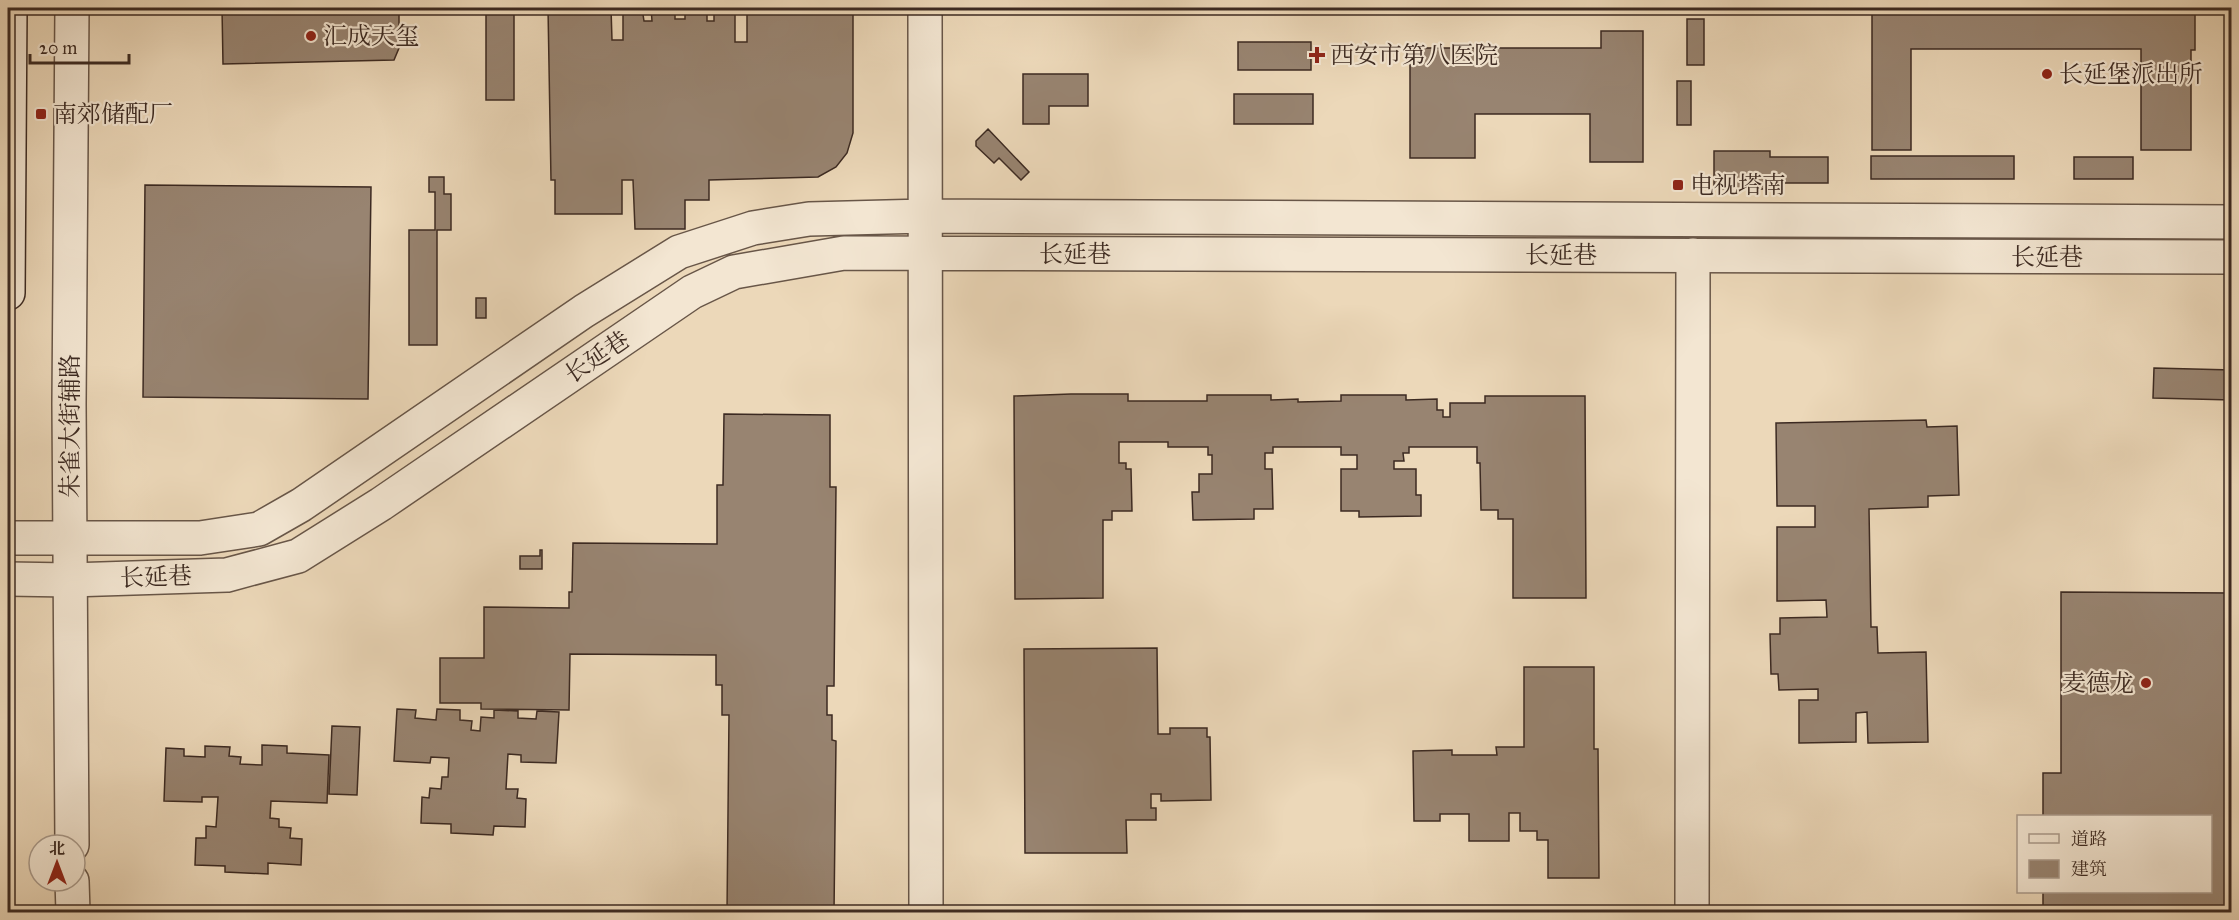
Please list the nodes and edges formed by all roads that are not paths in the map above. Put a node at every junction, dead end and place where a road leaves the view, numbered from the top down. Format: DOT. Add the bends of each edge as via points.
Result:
graph roads {
  1 [pos="10,8"];
  2 [pos="72,8"];
  3 [pos="925,8"];
  4 [pos="925,216"];
  5 [pos="2232,222"];
  6 [pos="925,253"];
  7 [pos="1693,255"];
  8 [pos="2232,257"];
  9 [pos="8,293"];
  10 [pos="8,538"];
  11 [pos="70,538"];
  12 [pos="8,579"];
  13 [pos="70,580"];
  14 [pos="72,833"];
  15 [pos="72,893"];
  16 [pos="73,912"];
  17 [pos="926,912"];
  18 [pos="1692,912"];
  1 -- 9 [label="street"];
  2 -- 11 [label="street, 朱雀大街辅路"];
  3 -- 4 [label="street"];
  4 -- 5 [label="street, 长延巷"];
  4 -- 6 [label="street"];
  4 -- 11 [label="street, 长延巷" via="809,219 753,228 678,252 584,311 301,505 259,529 200,538"];
  6 -- 7 [label="street, 长延巷"];
  6 -- 13 [label="street, 长延巷" via="844,253 801,259 734,272 702,287 298,556 227,575"];
  6 -- 17 [label="street"];
  7 -- 8 [label="street, 长延巷"];
  7 -- 18 [label="street"];
  10 -- 11 [label="street, 长延巷"];
  11 -- 13 [label="street, 朱雀大街辅路"];
  12 -- 13 [label="street, 长延巷"];
  13 -- 14 [label="street, 朱雀大街辅路"];
  15 -- 16 [label="street"];
}
